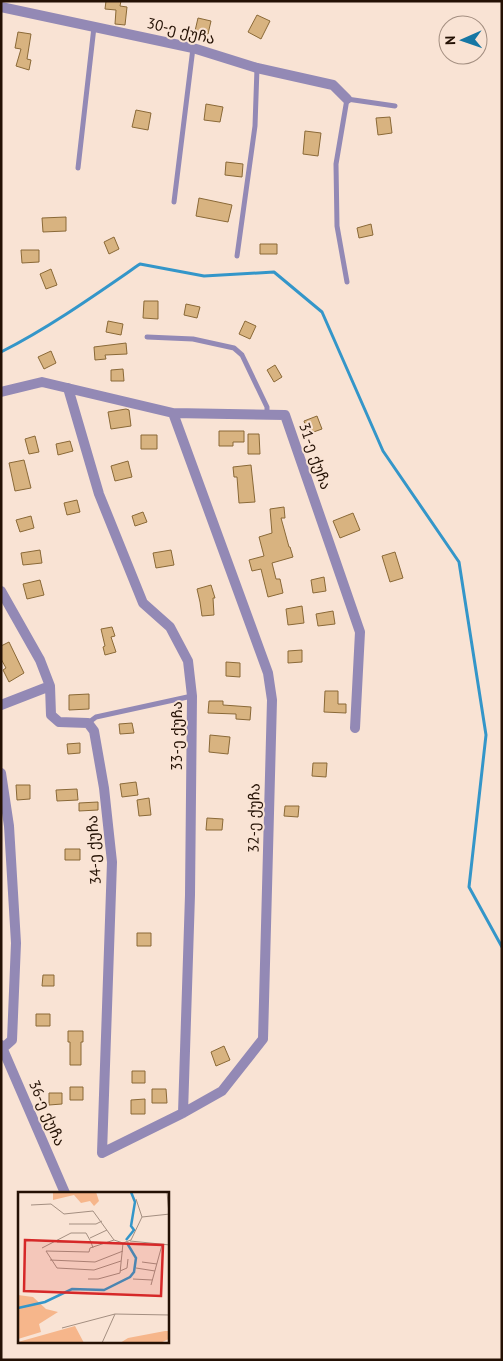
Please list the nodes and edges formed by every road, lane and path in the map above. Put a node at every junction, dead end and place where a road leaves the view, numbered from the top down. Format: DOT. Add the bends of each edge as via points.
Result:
graph roads {
  1 [pos="1,7"];
  2 [pos="94,27"];
  3 [pos="193,48"];
  4 [pos="258,68"];
  5 [pos="347,99"];
  6 [pos="394,106"];
  7 [pos="78,168"];
  8 [pos="174,202"];
  9 [pos="237,256"];
  10 [pos="347,282"];
  11 [pos="147,337"];
  12 [pos="68,388"];
  13 [pos="1,392"];
  14 [pos="173,413"];
  15 [pos="267,415"];
  16 [pos="1,591"];
  17 [pos="50,686"];
  18 [pos="192,696"];
  19 [pos="1,705"];
  20 [pos="88,723"];
  21 [pos="356,728"];
  22 [pos="1,773"];
  23 [pos="2,1047"];
  24 [pos="184,1113"];
  25 [pos="102,1153"];
  26 [pos="66,1192"];
  1 -- 2 [label="street, 30-ე ქუჩა"];
  2 -- 3 [label="street, 30-ე ქუჩა"];
  2 -- 7 [label="lane"];
  3 -- 4 [label="street, 30-ე ქუჩა"];
  3 -- 8 [label="lane"];
  4 -- 5 [label="street, 30-ე ქუჩა" via="332,85"];
  4 -- 9 [label="lane" via="255,126"];
  5 -- 6 [label="lane"];
  5 -- 10 [label="lane" via="336,164 337,226"];
  11 -- 15 [label="lane" via="193,339 234,348 242,355 267,407"];
  12 -- 13 [label="street, 31-ე ქუჩა" via="42,382"];
  12 -- 14 [label="street, 31-ე ქუჩა"];
  12 -- 18 [label="street, 33-ე ქუჩა" via="102,503 143,603 170,627 188,661"];
  14 -- 15 [label="street, 31-ე ქუჩა"];
  14 -- 24 [label="street, 32-ე ქუჩა" via="268,673 272,700 264,1039 222,1092"];
  15 -- 21 [label="street, 31-ე ქუჩა" via="285,416 360,632"];
  16 -- 17 [label="street" via="40,660"];
  17 -- 19 [label="street"];
  17 -- 20 [label="street" via="52,715 58,722"];
  18 -- 20 [label="lane" via="96,717"];
  18 -- 24 [label="street, 33-ე ქუჩა"];
  20 -- 25 [label="street, 34-ე ქუჩა" via="94,731 104,788 112,862"];
  22 -- 23 [label="street" via="9,826 16,943 12,1040"];
  23 -- 26 [label="street, 36-ე ქუჩა"];
  24 -- 25 [label="street, 32-ე ქუჩა"];
}
